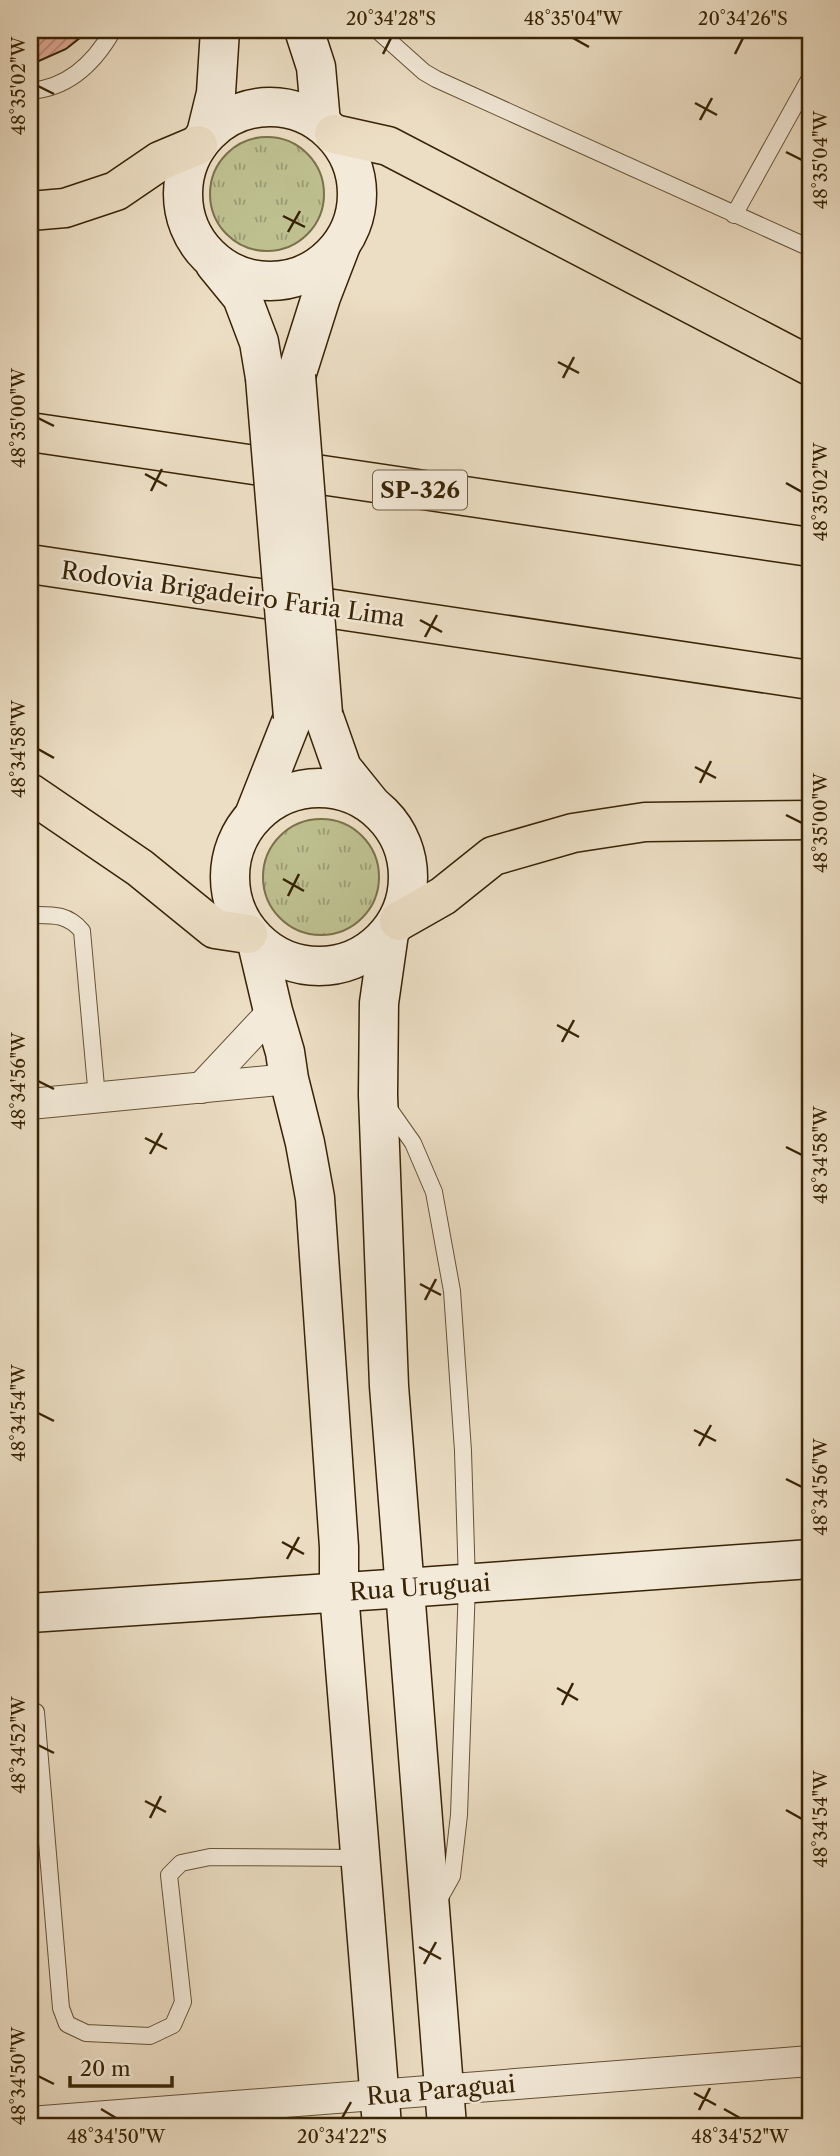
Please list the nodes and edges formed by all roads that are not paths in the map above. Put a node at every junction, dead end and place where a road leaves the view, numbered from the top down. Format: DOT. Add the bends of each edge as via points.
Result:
graph roads {
  1 [pos="113,30"];
  2 [pos="220,30"];
  3 [pos="304,30"];
  4 [pos="377,30"];
  5 [pos="810,78"];
  6 [pos="30,90"];
  7 [pos="328,128"];
  8 [pos="202,140"];
  9 [pos="30,211"];
  10 [pos="734,215"];
  11 [pos="341,245"];
  12 [pos="810,248"];
  13 [pos="212,259"];
  14 [pos="810,366"];
  15 [pos="280,377"];
  16 [pos="30,432"];
  17 [pos="810,547"];
  18 [pos="30,564"];
  19 [pos="810,680"];
  20 [pos="308,716"];
  21 [pos="30,793"];
  22 [pos="371,804"];
  23 [pos="255,813"];
  24 [pos="810,820"];
  25 [pos="30,915"];
  26 [pos="394,927"];
  27 [pos="253,938"];
  28 [pos="273,1011"];
  29 [pos="289,1079"];
  30 [pos="201,1088"];
  31 [pos="378,1095"];
  32 [pos="97,1098"];
  33 [pos="30,1104"];
  34 [pos="810,1559"];
  35 [pos="467,1584"];
  36 [pos="405,1588"];
  37 [pos="339,1593"];
  38 [pos="30,1613"];
  39 [pos="36,1712"];
  40 [pos="362,1858"];
  41 [pos="429,1916"];
  42 [pos="810,2061"];
  43 [pos="446,2108"];
  44 [pos="381,2111"];
  45 [pos="30,2122"];
  1 -- 6 [label="lane" via="84,69 58,85"];
  2 -- 8 [label="main road" via="215,93"];
  3 -- 7 [label="main road"];
  4 -- 10 [label="lane" via="436,79"];
  5 -- 10 [label="lane"];
  7 -- 8 [label="main road" via="293,109 262,107 232,115"];
  7 -- 11 [label="main road" via="350,159 357,188 354,218"];
  7 -- 14 [label="highway" via="388,146"];
  8 -- 9 [label="highway" via="116,191 65,208"];
  8 -- 13 [label="main road" via="185,174 183,205 193,235"];
  10 -- 12 [label="lane"];
  11 -- 13 [label="main road" via="323,263 279,281 232,273"];
  11 -- 15 [label="main road" via="321,298"];
  13 -- 15 [label="main road" via="242,297 259,341"];
  15 -- 20 [label="main road, bridge"];
  16 -- 17 [label="highway, SP-326"];
  18 -- 19 [label="highway, Rodovia Brigadeiro Faria Lima"];
  20 -- 22 [label="main road"];
  20 -- 23 [label="main road"];
  21 -- 27 [label="highway" via="140,869 215,929"];
  22 -- 23 [label="main road" via="349,792 324,787 299,789 275,798"];
  22 -- 26 [label="main road" via="392,825 405,852 408,882"];
  23 -- 27 [label="main road" via="230,859 229,885 235,911"];
  24 -- 26 [label="highway" via="645,822 573,833 494,856"];
  25 -- 32 [label="lane" via="62,915 82,930"];
  26 -- 27 [label="main road" via="367,953 340,965 310,967 281,959"];
  26 -- 31 [label="main road" via="379,1003"];
  27 -- 28 [label="main road"];
  28 -- 29 [label="main road"];
  28 -- 30 [label="street"];
  29 -- 30 [label="street"];
  29 -- 37 [label="main road" via="315,1198"];
  30 -- 32 [label="street"];
  31 -- 35 [label="lane" via="413,1143 434,1192 452,1291"];
  31 -- 36 [label="main road" via="389,1386"];
  32 -- 33 [label="street"];
  34 -- 35 [label="main road, Rua Uruguai"];
  35 -- 36 [label="main road, Rua Uruguai"];
  35 -- 41 [label="lane" via="459,1815 452,1876"];
  36 -- 37 [label="main road, Rua Uruguai"];
  36 -- 41 [label="main road"];
  37 -- 38 [label="main road, Rua Uruguai"];
  37 -- 40 [label="main road"];
  39 -- 40 [label="lane" via="61,2008 68,2024 86,2033 150,2036 173,2025 183,2002 169,1875 181,1863 210,1857"];
  40 -- 44 [label="main road"];
  41 -- 43 [label="main road"];
  42 -- 43 [label="street, Rua Paraguai"];
  43 -- 44 [label="street, Rua Paraguai"];
  44 -- 45 [label="street, Rua Paraguai"];
}
